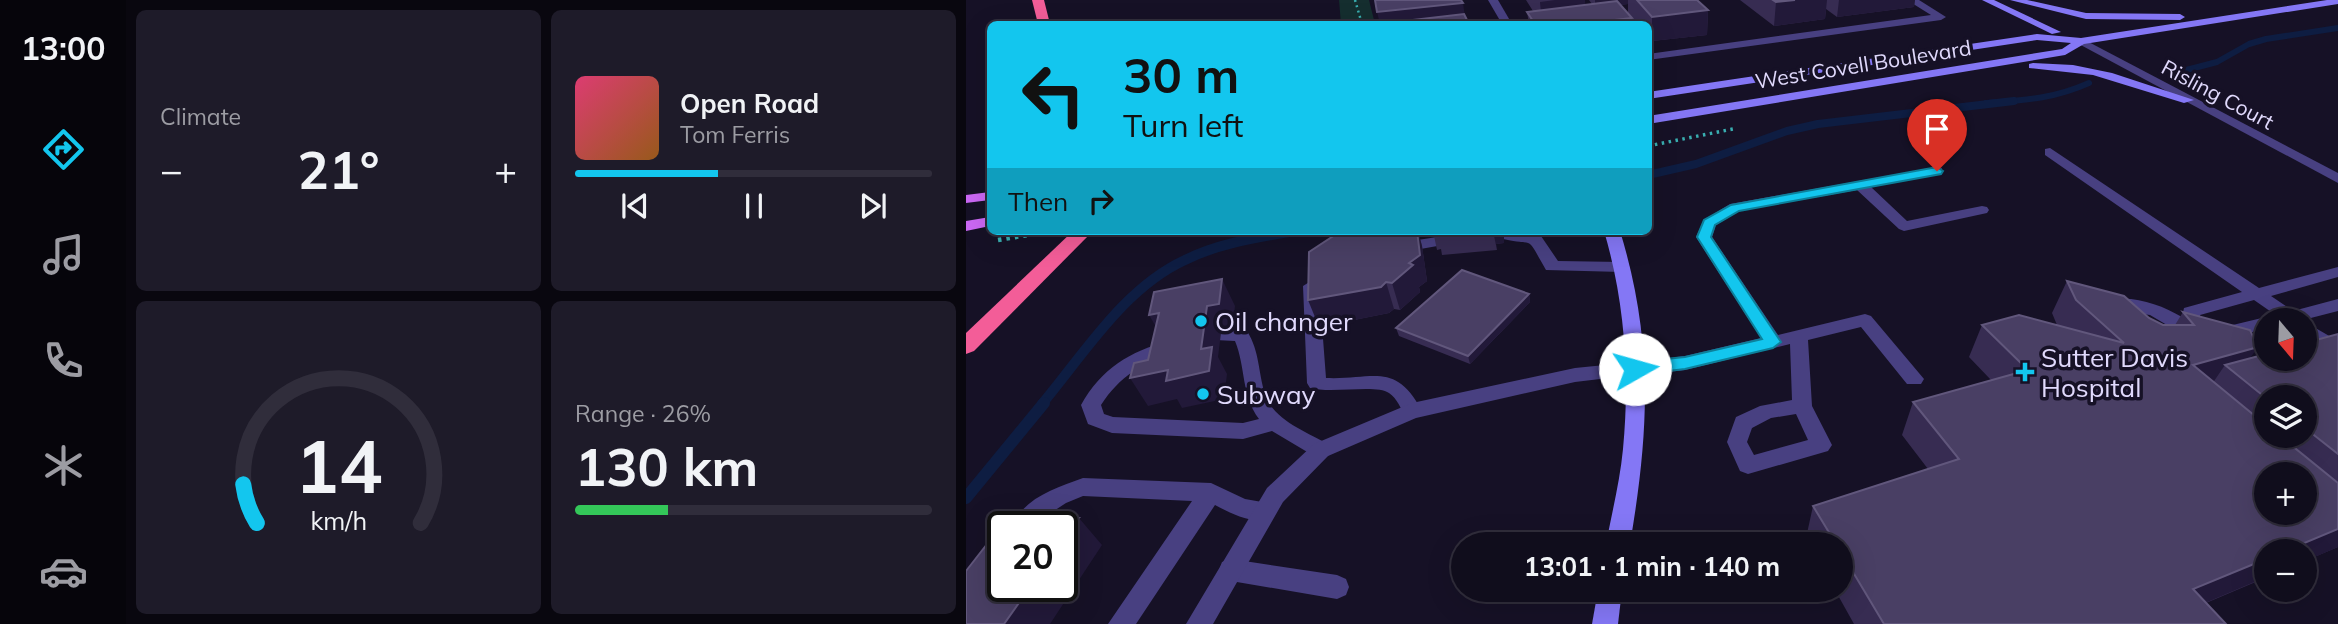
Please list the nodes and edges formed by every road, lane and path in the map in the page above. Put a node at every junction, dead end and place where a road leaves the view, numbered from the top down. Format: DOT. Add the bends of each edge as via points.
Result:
graph roads {
  1 [pos="1038,0"];
  2 [pos="1355,0"];
  3 [pos="1493,0"];
  4 [pos="1912,0"];
  5 [pos="1987,0"];
  6 [pos="2015,0"];
  7 [pos="2338,1"];
  8 [pos="2218,19"];
  9 [pos="1043,21"];
  10 [pos="1361,21"];
  11 [pos="1505,21"];
  12 [pos="2081,41"];
  13 [pos="1957,49"];
  14 [pos="1652,56"];
  15 [pos="1980,66"];
  16 [pos="1652,95"];
  17 [pos="2188,100"];
  18 [pos="1652,119"];
  19 [pos="2050,152"];
  20 [pos="1937,171"];
  21 [pos="2338,179"];
  22 [pos="1860,185"];
  23 [pos="987,196"];
  24 [pos="966,200"];
  25 [pos="1982,210"];
  26 [pos="987,222"];
  27 [pos="966,226"];
  28 [pos="1031,235"];
  29 [pos="1080,235"];
  30 [pos="1504,235"];
  31 [pos="1613,235"];
  32 [pos="992,241"];
  33 [pos="1437,242"];
  34 [pos="1374,251"];
  35 [pos="1622,267"];
  36 [pos="1317,272"];
  37 [pos="2338,272"];
  38 [pos="2255,293"];
  39 [pos="2338,305"];
  40 [pos="2275,308"];
  41 [pos="2317,312"];
  42 [pos="2090,313"];
  43 [pos="2189,326"];
  44 [pos="2254,326"];
  45 [pos="1221,336"];
  46 [pos="1800,336"];
  47 [pos="2317,337"];
  48 [pos="1773,342"];
  49 [pos="966,346"];
  50 [pos="1172,347"];
  51 [pos="2202,348"];
  52 [pos="2338,350"];
  53 [pos="1635,369"];
  54 [pos="1914,379"];
  55 [pos="1802,406"];
  56 [pos="1412,411"];
  57 [pos="1275,424"];
  58 [pos="1321,450"];
  59 [pos="1211,492"];
  60 [pos="1035,511"];
  61 [pos="1265,512"];
  62 [pos="1620,532"];
  63 [pos="1231,570"];
  64 [pos="1337,587"];
  65 [pos="1608,602"];
  66 [pos="1121,624"];
  67 [pos="1199,624"];
  68 [pos="1605,624"];
  1 -- 9 [label="highway"];
  2 -- 10 [label="path"];
  3 -- 11 [label="street"];
  4 -- 14 [label="street" via="1941,17"];
  5 -- 12 [label="main road"];
  5 -- 13 [label="main road" via="2002,12 2003,27"];
  6 -- 8 [label="main road" via="2086,16"];
  6 -- 12 [label="main road" via="2059,22"];
  7 -- 8 [label="main road, West Covell Boulevard"];
  8 -- 12 [label="main road, West Covell Boulevard"];
  12 -- 13 [label="main road, West Covell Boulevard" via="2036,37"];
  12 -- 15 [label="main road, West Covell Boulevard" via="2065,52"];
  12 -- 17 [label="street, Risling Court"];
  13 -- 16 [label="main road, West Covell Boulevard"];
  15 -- 17 [label="main road" via="2084,69"];
  15 -- 18 [label="main road, West Covell Boulevard"];
  17 -- 21 [label="street, Risling Court"];
  19 -- 38 [label="street"];
  20 -- 22 [label="street"];
  22 -- 25 [label="street" via="1904,226"];
  22 -- 48 [label="street" via="1735,207 1709,223 1704,237"];
  23 -- 24 [label="main road"];
  26 -- 27 [label="main road"];
  28 -- 32 [label="path"];
  29 -- 49 [label="highway"];
  30 -- 35 [label="street" via="1535,238 1543,243 1552,265"];
  31 -- 35 [label="main road"];
  33 -- 34 [label="street"];
  35 -- 53 [label="main road"];
  36 -- 56 [label="street" via="1311,293 1317,383 1330,387 1389,385 1398,389"];
  37 -- 38 [label="street"];
  38 -- 40 [label="street"];
  38 -- 43 [label="street" via="2190,312"];
  39 -- 41 [label="street"];
  42 -- 43 [label="street" via="2114,304 2132,305"];
  43 -- 44 [label="street" via="2223,333"];
  43 -- 51 [label="street"];
  45 -- 57 [label="street" via="1241,335 1251,352 1255,396"];
  46 -- 48 [label="street"];
  46 -- 54 [label="street" via="1865,320"];
  46 -- 55 [label="street"];
  47 -- 52 [label="street"];
  48 -- 53 [label="street" via="1685,363"];
  50 -- 57 [label="street" via="1119,369 1091,405 1095,419 1112,425 1243,431"];
  53 -- 56 [label="street" via="1574,375"];
  53 -- 62 [label="main road" via="1634,451"];
  56 -- 58 [label="street"];
  57 -- 58 [label="street"];
  58 -- 61 [label="street" via="1275,495"];
  59 -- 60 [label="street" via="1083,487"];
  59 -- 61 [label="street" via="1242,508"];
  59 -- 66 [label="street"];
  61 -- 63 [label="street"];
  63 -- 64 [label="street"];
  63 -- 67 [label="street"];
  65 -- 68 [label="main road"];
}
